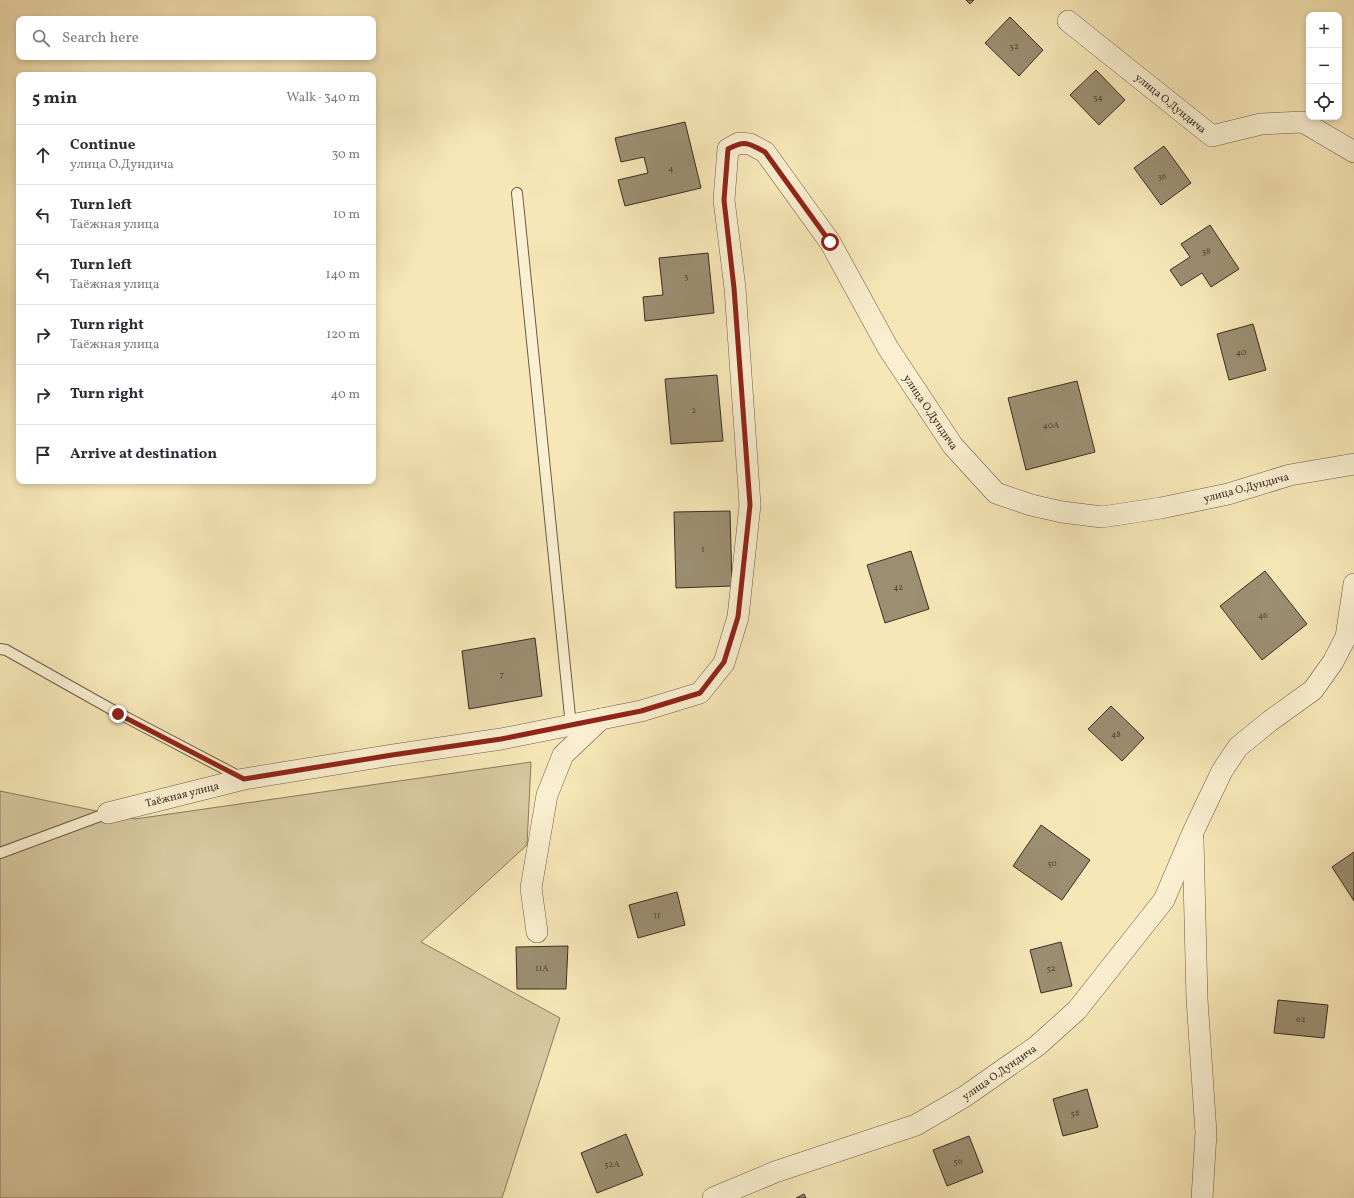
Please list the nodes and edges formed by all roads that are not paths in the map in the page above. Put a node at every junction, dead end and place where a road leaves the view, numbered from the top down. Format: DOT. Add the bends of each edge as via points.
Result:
graph roads {
  1 [pos="1068,21"];
  2 [pos="750,144"];
  3 [pos="1354,152"];
  4 [pos="517,193"];
  5 [pos="1354,464"];
  6 [pos="1354,584"];
  7 [pos="0,649"];
  8 [pos="602,719"];
  9 [pos="570,726"];
  10 [pos="244,779"];
  11 [pos="108,813"];
  12 [pos="1193,832"];
  13 [pos="0,853"];
  14 [pos="537,932"];
  15 [pos="713,1198"];
  16 [pos="1202,1198"];
  1 -- 3 [label="street, улица О.Дундича" via="1212,136 1261,124 1303,122"];
  2 -- 5 [label="street, улица О.Дундича" via="765,152 830,242 888,348 953,446 996,493 1031,505 1102,517 1228,494 1290,475"];
  2 -- 8 [label="street, Таёжная улица" via="739,143 728,149 724,200 734,288 750,505 738,617 724,662 700,693 641,711"];
  4 -- 9 [label="lane"];
  6 -- 12 [label="street, улица О.Дундича" via="1346,637 1333,662 1313,690 1238,747 1222,771"];
  7 -- 10 [label="lane"];
  8 -- 9 [label="street, Таёжная улица"];
  8 -- 14 [label="street" via="564,755 547,796 531,888"];
  9 -- 10 [label="street, Таёжная улица"];
  10 -- 11 [label="street, Таёжная улица"];
  11 -- 13 [label="lane"];
  12 -- 15 [label="street, улица О.Дундича" via="1164,900 1077,1010 1037,1046 964,1097 916,1125 775,1172"];
  12 -- 16 [label="street, улица О.Дундича" via="1197,999 1206,1133"];
}
